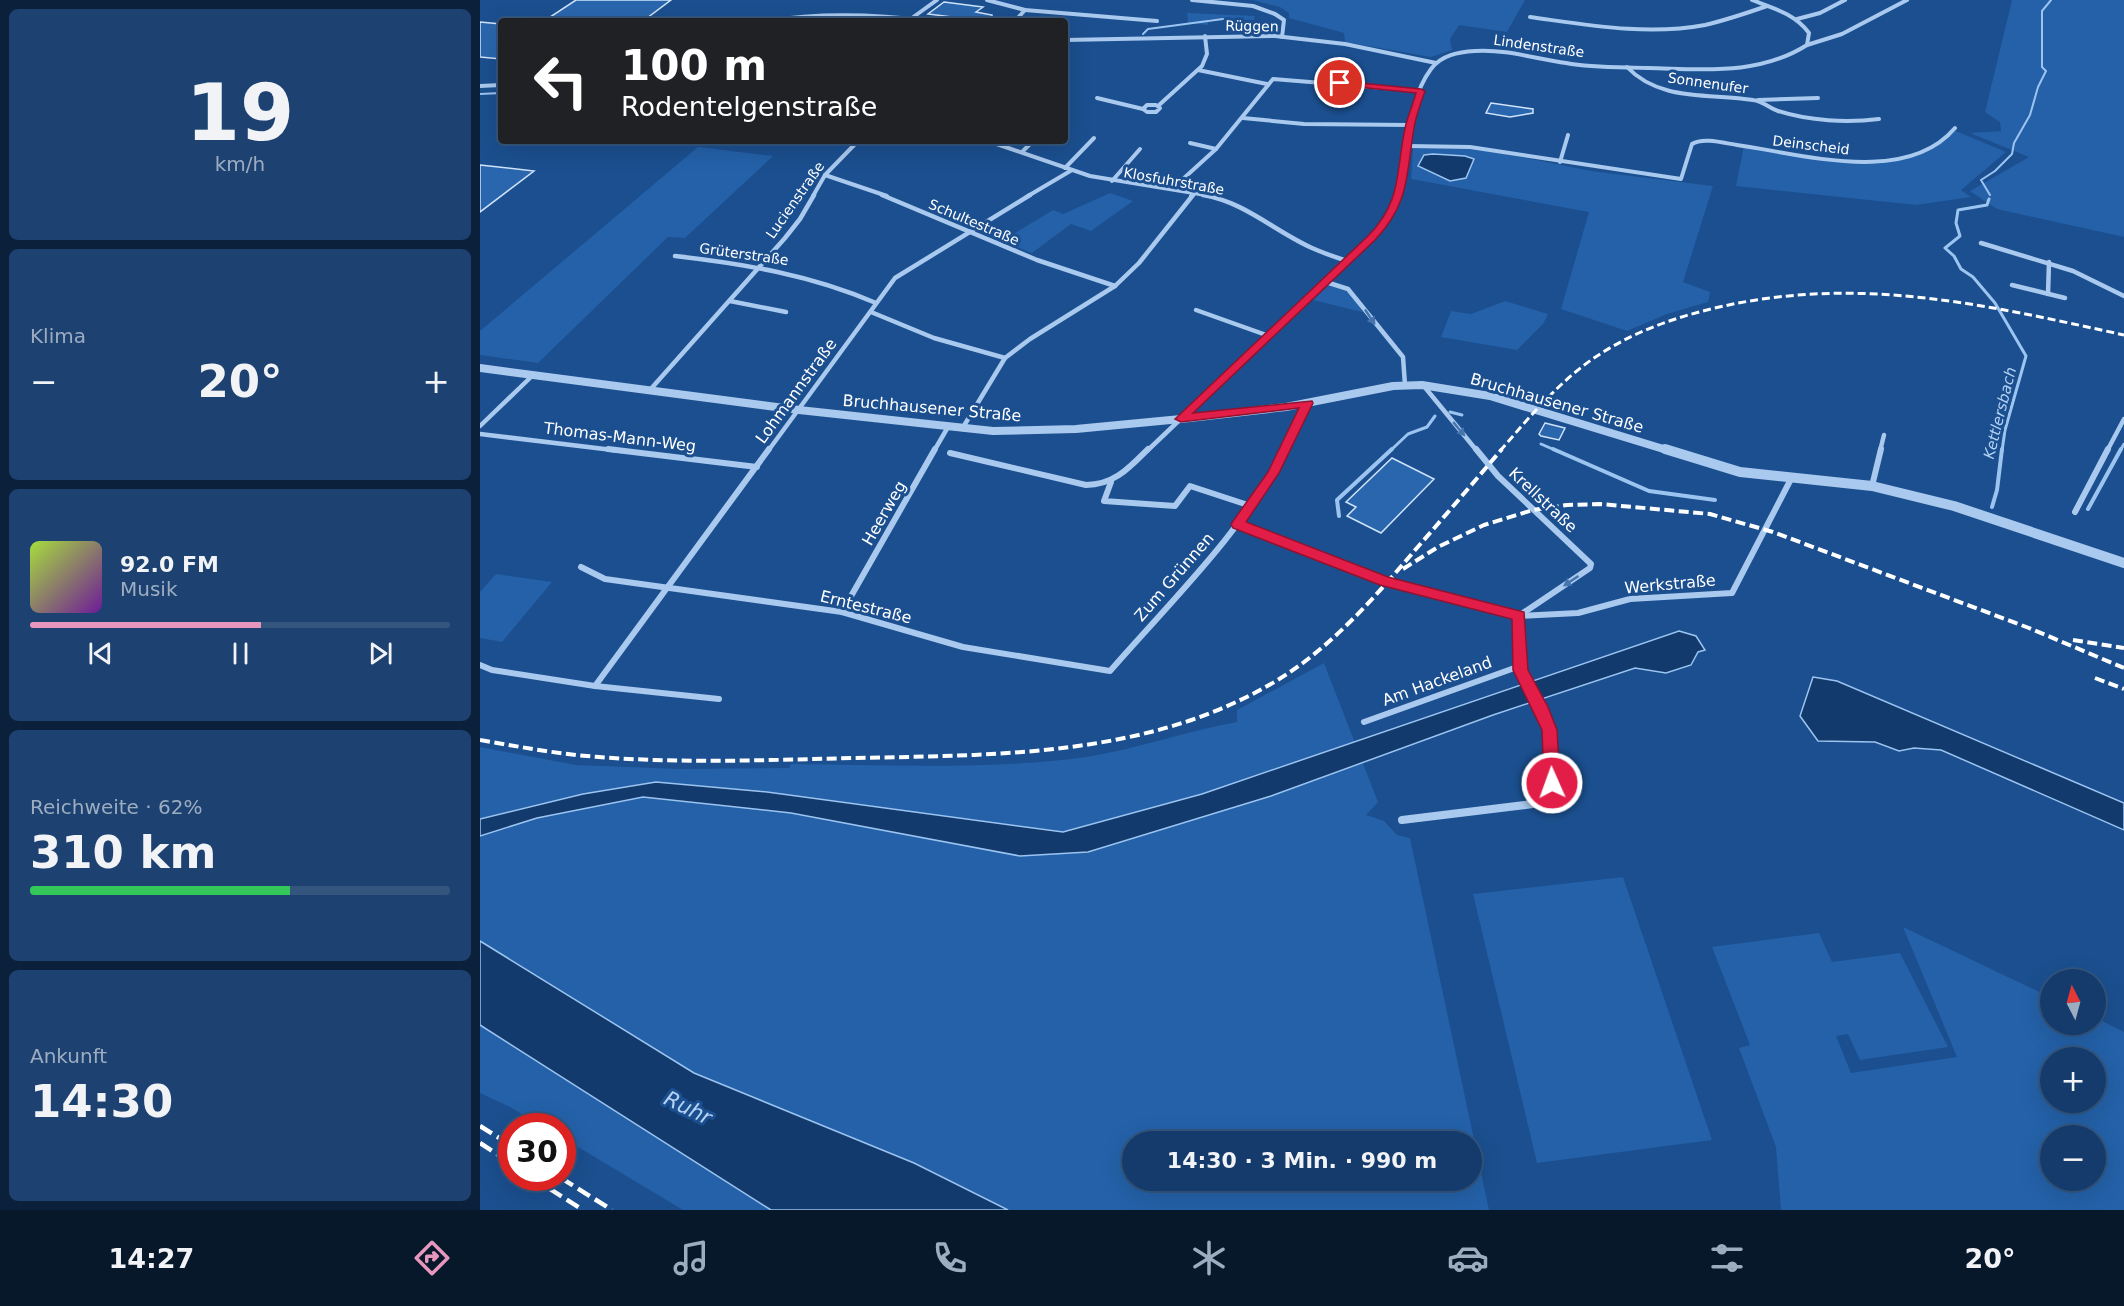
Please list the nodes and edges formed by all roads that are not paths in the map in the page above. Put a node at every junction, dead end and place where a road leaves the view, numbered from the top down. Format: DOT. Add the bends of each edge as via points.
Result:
graph roads {
  1 [pos="937,0"];
  2 [pos="987,0"];
  3 [pos="1192,0"];
  4 [pos="1752,0"];
  5 [pos="1845,0"];
  6 [pos="1908,0"];
  7 [pos="1767,6"];
  8 [pos="1025,10"];
  9 [pos="1530,17"];
  10 [pos="797,18"];
  11 [pos="912,18"];
  12 [pos="1018,18"];
  13 [pos="1797,19"];
  14 [pos="1157,21"];
  15 [pos="1204,36"];
  16 [pos="1281,37"];
  17 [pos="1068,40"];
  18 [pos="1807,45"];
  19 [pos="1436,63"];
  20 [pos="1627,67"];
  21 [pos="1198,70"];
  22 [pos="1268,84"];
  23 [pos="498,85"];
  24 [pos="480,86"];
  25 [pos="1421,91"];
  26 [pos="1097,98"];
  27 [pos="1818,98"];
  28 [pos="1757,100"];
  29 [pos="1158,106"];
  30 [pos="1143,109"];
  31 [pos="1243,118"];
  32 [pos="1879,119"];
  33 [pos="1410,125"];
  34 [pos="1955,128"];
  35 [pos="1568,135"];
  36 [pos="1094,138"];
  37 [pos="1190,143"];
  38 [pos="855,144"];
  39 [pos="997,144"];
  40 [pos="1030,144"];
  41 [pos="1408,146"];
  42 [pos="1140,149"];
  43 [pos="1216,149"];
  44 [pos="1022,152"];
  45 [pos="1560,162"];
  46 [pos="1065,168"];
  47 [pos="1072,170"];
  48 [pos="825,175"];
  49 [pos="1112,181"];
  50 [pos="1172,189"];
  51 [pos="1195,192"];
  52 [pos="969,232"];
  53 [pos="1981,243"];
  54 [pos="675,256"];
  55 [pos="1347,261"];
  56 [pos="2049,262"];
  57 [pos="762,266"];
  58 [pos="1326,282"];
  59 [pos="2012,285"];
  60 [pos="1115,286"];
  61 [pos="2048,294"];
  62 [pos="2124,297"];
  63 [pos="2065,298"];
  64 [pos="730,302"];
  65 [pos="876,303"];
  66 [pos="1196,310"];
  67 [pos="786,312"];
  68 [pos="871,312"];
  69 [pos="1269,336"];
  70 [pos="1005,358"];
  71 [pos="480,368"];
  72 [pos="532,376"];
  73 [pos="1422,384"];
  74 [pos="1404,385"];
  75 [pos="649,392"];
  76 [pos="1308,403"];
  77 [pos="799,410"];
  78 [pos="1181,419"];
  79 [pos="2124,419"];
  80 [pos="482,423"];
  81 [pos="948,427"];
  82 [pos="962,429"];
  83 [pos="480,434"];
  84 [pos="1884,435"];
  85 [pos="950,453"];
  86 [pos="757,467"];
  87 [pos="1791,479"];
  88 [pos="1111,482"];
  89 [pos="1872,486"];
  90 [pos="1251,506"];
  91 [pos="2076,512"];
  92 [pos="1238,524"];
  93 [pos="2124,563"];
  94 [pos="581,567"];
  95 [pos="669,587"];
  96 [pos="842,612"];
  97 [pos="1519,616"];
  98 [pos="480,665"];
  99 [pos="1520,668"];
  100 [pos="1110,671"];
  101 [pos="595,686"];
  102 [pos="718,699"];
  103 [pos="1364,722"];
  104 [pos="1402,820"];
  1 -- 11 [label="street"];
  2 -- 8 [label="street"];
  3 -- 16 [label="street" via="1272,10 1285,22"];
  4 -- 7 [label="street"];
  5 -- 13 [label="street"];
  6 -- 18 [label="street, Lindenstraße" via="1842,34"];
  7 -- 9 [label="street" via="1718,23 1661,31"];
  7 -- 13 [label="street"];
  8 -- 12 [label="street"];
  8 -- 14 [label="street"];
  10 -- 11 [label="street" via="837,14"];
  13 -- 18 [label="street" via="1809,33"];
  15 -- 16 [label="street, Rüggen"];
  15 -- 17 [label="street, Rüggen" via="1119,42"];
  15 -- 21 [label="street" via="1207,54"];
  16 -- 19 [label="street, Rüggen" via="1329,42"];
  18 -- 20 [label="street, Lindenstraße" via="1767,63 1740,68"];
  19 -- 20 [label="street, Lindenstraße" via="1456,54 1486,51 1565,64"];
  19 -- 25 [label="street"];
  20 -- 28 [label="street, Sonnenufer" via="1642,80 1673,91"];
  21 -- 22 [label="street"];
  21 -- 29 [label="street"];
  22 -- 25 [label="street" via="1280,78"];
  22 -- 31 [label="street"];
  23 -- 24 [label="street"];
  25 -- 33 [label="street"];
  26 -- 30 [label="street"];
  27 -- 28 [label="street, Sonnenufer"];
  28 -- 32 [label="street, Sonnenufer" via="1794,114"];
  29 -- 30 [label="street"];
  29 -- 30 [label="street" via="1159,110 1153,112"];
  31 -- 33 [label="street" via="1304,124"];
  31 -- 43 [label="street"];
  33 -- 41 [label="street"];
  34 -- 45 [label="street, Deinscheid" via="1930,150 1893,160 1837,159 1697,141 1692,144 1681,179"];
  35 -- 45 [label="street"];
  36 -- 46 [label="street"];
  37 -- 43 [label="street"];
  38 -- 48 [label="street, Lucienstraße"];
  39 -- 44 [label="street, Klosfuhrstraße"];
  40 -- 44 [label="street"];
  41 -- 45 [label="street" via="1470,147"];
  41 -- 55 [label="street" via="1396,206 1383,226"];
  42 -- 49 [label="street"];
  43 -- 50 [label="street"];
  44 -- 46 [label="street, Klosfuhrstraße"];
  46 -- 47 [label="street, Klosfuhrstraße"];
  47 -- 49 [label="street, Klosfuhrstraße"];
  47 -- 52 [label="street, Lohmannstraße"];
  48 -- 52 [label="street, Schultestraße" via="894,199"];
  48 -- 57 [label="street, Lucienstraße" via="800,219"];
  49 -- 50 [label="street, Klosfuhrstraße"];
  50 -- 51 [label="street, Klosfuhrstraße"];
  51 -- 55 [label="street, Klosfuhrstraße" via="1245,208 1295,240"];
  51 -- 60 [label="street" via="1139,263"];
  52 -- 60 [label="street, Schultestraße"];
  52 -- 65 [label="street, Lohmannstraße" via="904,270"];
  53 -- 56 [label="street"];
  54 -- 57 [label="street, Grüterstraße"];
  55 -- 58 [label="street"];
  56 -- 61 [label="street"];
  56 -- 62 [label="street" via="2107,285"];
  57 -- 64 [label="street, Lucienstraße"];
  57 -- 65 [label="street, Grüterstraße" via="817,279"];
  58 -- 69 [label="street"];
  58 -- 74 [label="street, one-way" via="1348,289 1403,357"];
  59 -- 61 [label="street"];
  60 -- 70 [label="street"];
  61 -- 63 [label="street"];
  64 -- 67 [label="street"];
  64 -- 75 [label="street, Lucienstraße"];
  65 -- 68 [label="street, Lohmannstraße"];
  66 -- 69 [label="street"];
  68 -- 70 [label="street" via="934,338"];
  68 -- 77 [label="street, Lohmannstraße"];
  69 -- 78 [label="street"];
  70 -- 82 [label="street"];
  71 -- 72 [label="street, Bruchhausener Straße"];
  72 -- 75 [label="street, Bruchhausener Straße"];
  72 -- 80 [label="street"];
  73 -- 74 [label="street, Bruchhausener Straße"];
  73 -- 87 [label="street, Bruchhausener Straße" via="1490,396 1717,466"];
  73 -- 97 [label="street, Krellstraße, one-way" via="1498,476 1591,564"];
  74 -- 76 [label="street, Bruchhausener Straße"];
  75 -- 77 [label="street, Bruchhausener Straße"];
  76 -- 78 [label="street, Bruchhausener Straße"];
  76 -- 90 [label="street, Zum Grünnen" via="1273,473"];
  77 -- 81 [label="street, Bruchhausener Straße"];
  77 -- 86 [label="street, Lohmannstraße"];
  78 -- 82 [label="street, Bruchhausener Straße" via="1056,430"];
  78 -- 88 [label="street"];
  79 -- 91 [label="street"];
  81 -- 82 [label="street, Bruchhausener Straße"];
  81 -- 96 [label="street, Heerweg"];
  83 -- 86 [label="street, Thomas-Mann-Weg"];
  84 -- 89 [label="street"];
  85 -- 88 [label="street" via="1086,485"];
  86 -- 95 [label="street, Lohmannstraße"];
  87 -- 89 [label="street, Bruchhausener Straße"];
  87 -- 97 [label="street, Werkstraße" via="1732,593 1630,600 1578,613"];
  88 -- 90 [label="street" via="1104,501 1175,506 1190,486"];
  89 -- 93 [label="street, Bruchhausener Straße" via="1954,506"];
  90 -- 92 [label="street, Zum Grünnen"];
  92 -- 97 [label="street" via="1385,582"];
  92 -- 100 [label="street, Zum Grünnen"];
  94 -- 95 [label="street, Erntestraße" via="604,579"];
  95 -- 96 [label="street, Erntestraße"];
  95 -- 101 [label="street, Lohmannstraße"];
  96 -- 100 [label="street, Erntestraße" via="963,647"];
  97 -- 99 [label="street"];
  98 -- 101 [label="street"];
  99 -- 103 [label="street, Am Hackeland"];
  99 -- 104 [label="street" via="1550,730 1552,783 1533,804"];
  101 -- 102 [label="street"];
}
